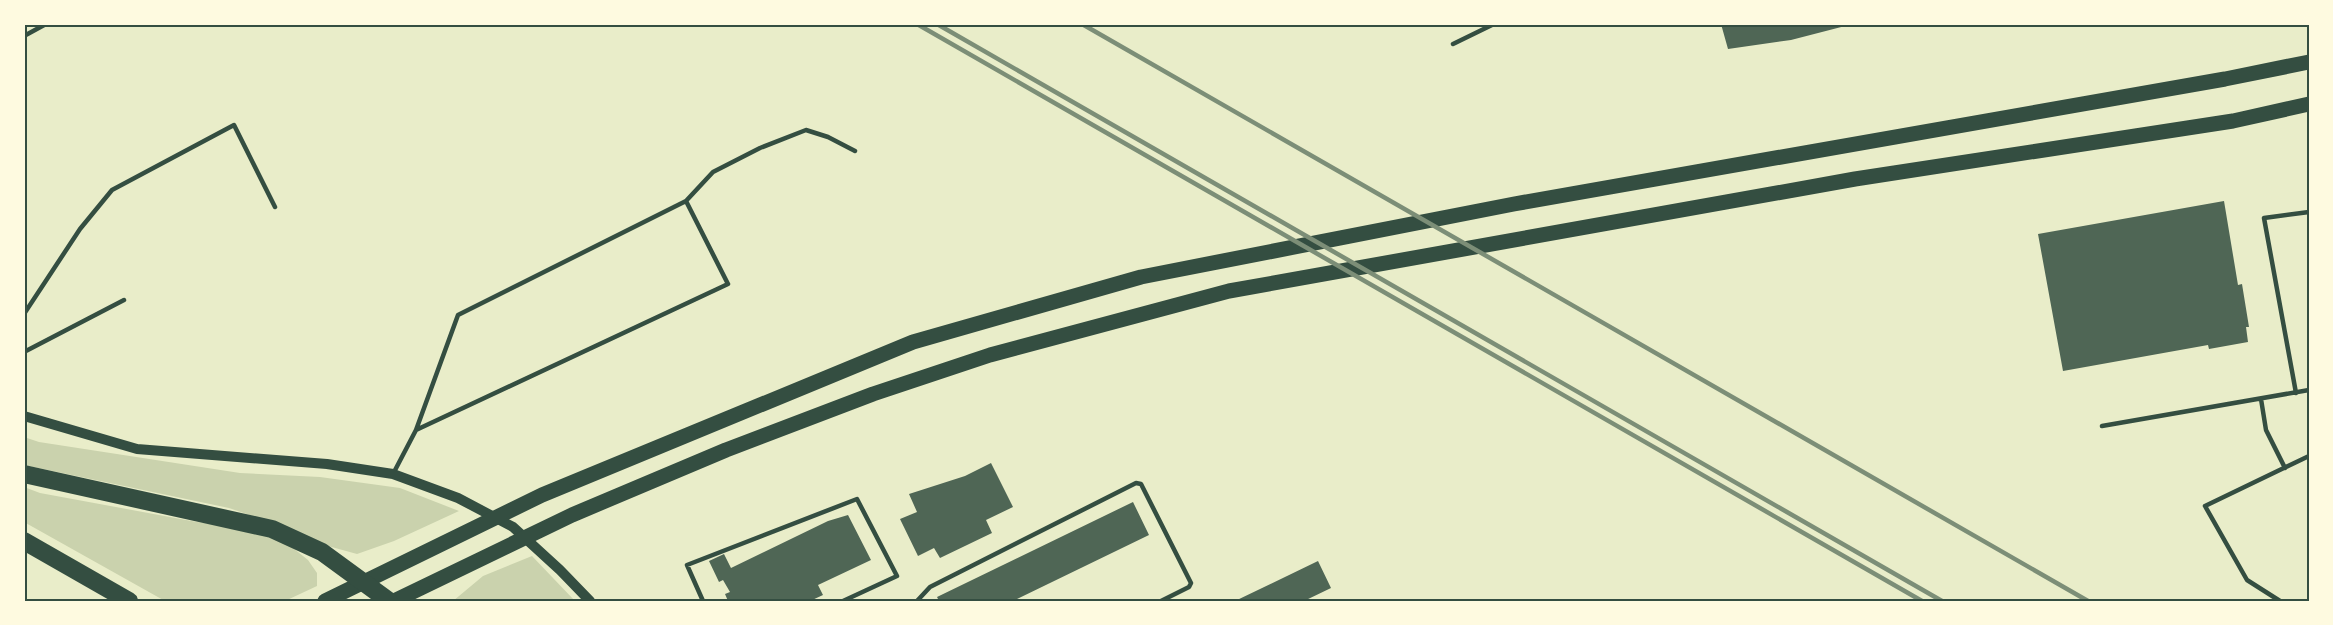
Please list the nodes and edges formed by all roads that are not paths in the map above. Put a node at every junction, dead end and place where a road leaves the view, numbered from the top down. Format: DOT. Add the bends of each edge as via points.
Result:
graph roads {
  1 [pos="46,24"];
  2 [pos="1494,24"];
  3 [pos="24,36"];
  4 [pos="1453,44"];
  5 [pos="2309,62"];
  6 [pos="2309,104"];
  7 [pos="855,151"];
  8 [pos="686,201"];
  9 [pos="275,207"];
  10 [pos="2309,214"];
  11 [pos="124,300"];
  12 [pos="24,314"];
  13 [pos="24,352"];
  14 [pos="2309,390"];
  15 [pos="2296,393"];
  16 [pos="2261,399"];
  17 [pos="24,416"];
  18 [pos="2102,426"];
  19 [pos="416,430"];
  20 [pos="2309,456"];
  21 [pos="2285,468"];
  22 [pos="24,474"];
  23 [pos="393,474"];
  24 [pos="24,541"];
  25 [pos="363,583"];
  26 [pos="129,601"];
  27 [pos="325,601"];
  28 [pos="389,601"];
  29 [pos="394,601"];
  30 [pos="590,601"];
  31 [pos="703,601"];
  32 [pos="843,601"];
  33 [pos="917,601"];
  34 [pos="1161,601"];
  35 [pos="2280,601"];
  1 -- 3 [label="lane"];
  2 -- 4 [label="lane"];
  5 -- 25 [label="main road" via="1515,204 1141,277 913,342 542,495"];
  6 -- 29 [label="main road" via="2233,121 1855,179 1229,291 990,355 873,394 572,514"];
  7 -- 8 [label="lane" via="806,130 713,172"];
  8 -- 19 [label="lane" via="458,315"];
  8 -- 19 [label="lane" via="728,284"];
  9 -- 12 [label="lane" via="234,125 112,190 80,229"];
  10 -- 15 [label="lane" via="2264,218"];
  11 -- 13 [label="lane"];
  14 -- 15 [label="lane"];
  15 -- 16 [label="lane"];
  16 -- 18 [label="lane"];
  16 -- 21 [label="lane" via="2266,430"];
  17 -- 23 [label="street" via="137,449"];
  19 -- 23 [label="lane"];
  20 -- 21 [label="lane"];
  21 -- 35 [label="lane" via="2205,506 2247,579"];
  22 -- 25 [label="highway" via="272,529 322,552"];
  23 -- 30 [label="street" via="458,498 513,527"];
  24 -- 26 [label="highway"];
  25 -- 27 [label="main road"];
  25 -- 28 [label="highway"];
  31 -- 32 [label="lane" via="687,565 856,499 897,576"];
  33 -- 34 [label="lane" via="930,587 1136,483 1141,484 1191,584"];
}
